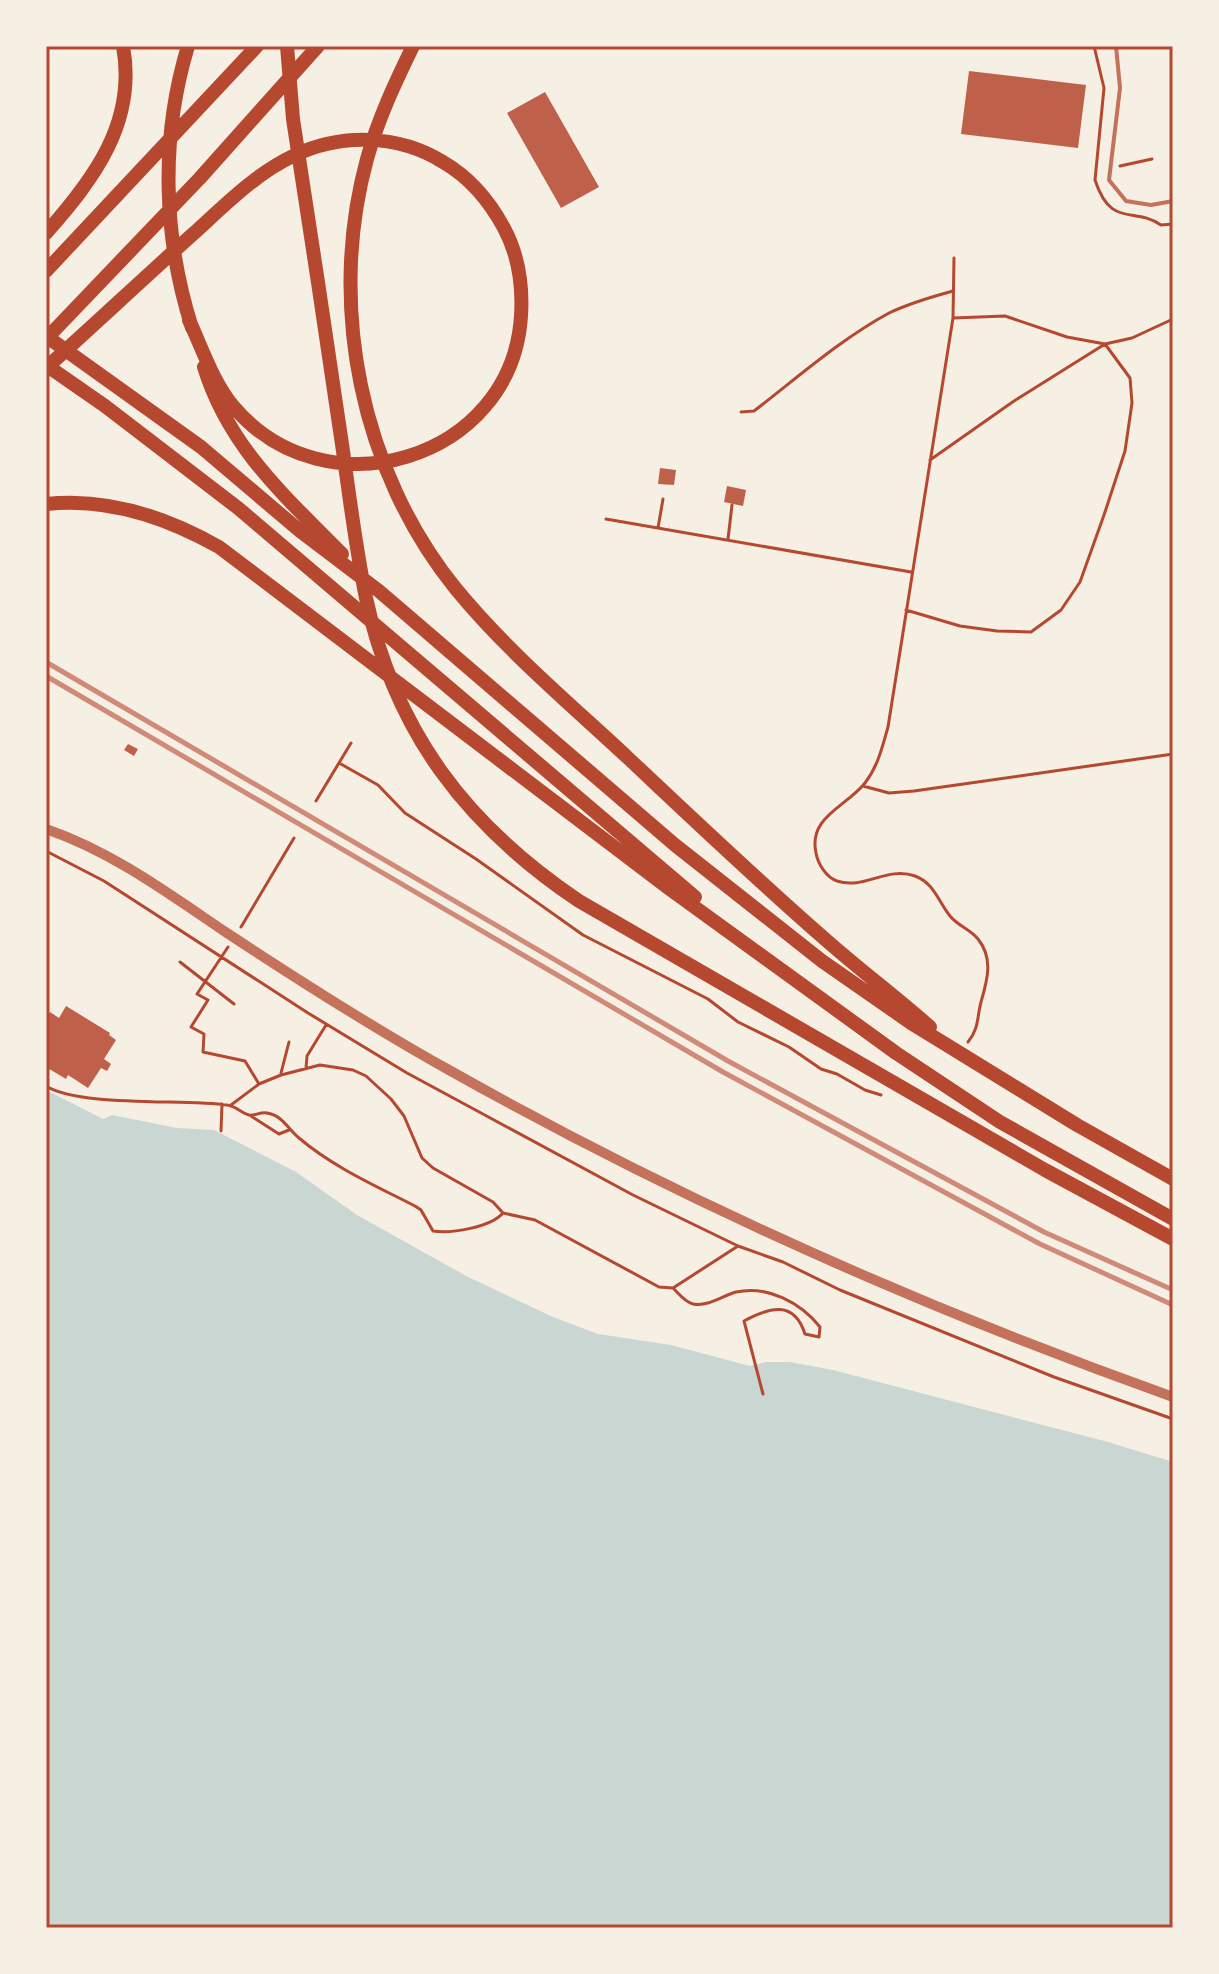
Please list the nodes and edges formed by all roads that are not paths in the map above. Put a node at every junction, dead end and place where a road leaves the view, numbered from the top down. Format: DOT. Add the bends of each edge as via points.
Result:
graph roads {
  1 [pos="123,46"];
  2 [pos="188,46"];
  3 [pos="257,46"];
  4 [pos="287,46"];
  5 [pos="318,46"];
  6 [pos="413,46"];
  7 [pos="1116,46"];
  8 [pos="1173,201"];
  9 [pos="46,233"];
  10 [pos="46,271"];
  11 [pos="189,320"];
  12 [pos="46,338"];
  13 [pos="46,367"];
  14 [pos="46,504"];
  15 [pos="379,591"];
  16 [pos="46,829"];
  17 [pos="743,940"];
  18 [pos="961,1053"];
  19 [pos="1173,1179"];
  20 [pos="1173,1219"];
  21 [pos="1173,1239"];
  22 [pos="1173,1397"];
  1 -- 9 [label="highway" via="126,91 111,145"];
  2 -- 11 [label="highway" via="170,125 168,172 170,226"];
  3 -- 10 [label="highway"];
  4 -- 21 [label="highway" via="308,219 374,628 393,683 431,757 461,800 498,840 579,901"];
  5 -- 12 [label="highway"];
  6 -- 18 [label="highway" via="369,150 352,251 351,306 365,401 409,517 455,588 517,655 828,942"];
  7 -- 8 [label="lane" via="1120,88 1109,180 1126,201"];
  11 -- 13 [label="highway" via="231,404 259,432 324,462 384,462 429,448 462,430 490,401 518,346 520,272 499,219 454,169 397,144 335,142 305,150 262,174"];
  11 -- 15 [label="highway" via="211,391 236,436 262,473"];
  12 -- 15 [label="highway" via="201,447"];
  13 -- 17 [label="highway" via="238,508"];
  14 -- 17 [label="highway" via="138,511 219,547"];
  15 -- 18 [label="highway" via="723,885 870,996"];
  16 -- 22 [label="street" via="122,864 448,1070 643,1173 966,1319"];
  17 -- 20 [label="highway" via="947,1089"];
  18 -- 19 [label="highway"];
}
